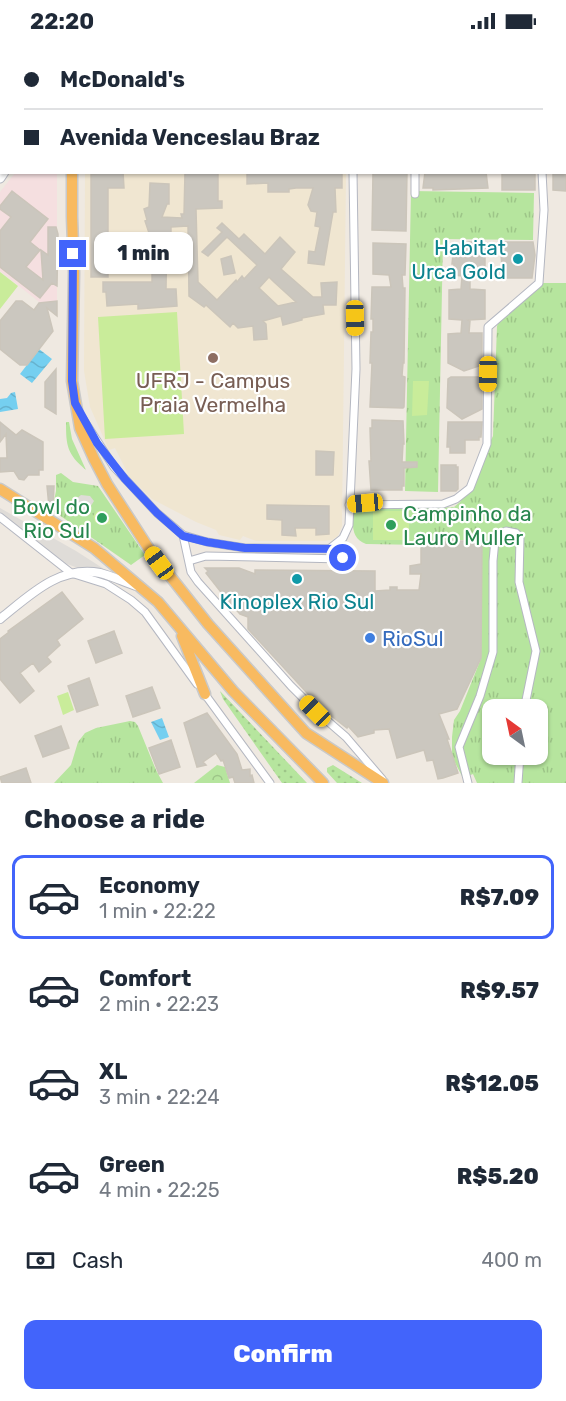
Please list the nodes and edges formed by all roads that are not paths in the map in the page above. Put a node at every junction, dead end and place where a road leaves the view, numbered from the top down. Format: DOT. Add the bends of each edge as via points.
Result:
graph roads {
  1 [pos="72,174"];
  2 [pos="353,174"];
  3 [pos="415,174"];
  4 [pos="542,174"];
  5 [pos="415,194"];
  6 [pos="75,403"];
  7 [pos="0,489"];
  8 [pos="349,505"];
  9 [pos="0,517"];
  10 [pos="183,536"];
  11 [pos="207,542"];
  12 [pos="257,548"];
  13 [pos="329,549"];
  14 [pos="206,556"];
  15 [pos="257,557"];
  16 [pos="189,561"];
  17 [pos="71,573"];
  18 [pos="141,588"];
  19 [pos="0,619"];
  20 [pos="175,622"];
  21 [pos="205,694"];
  22 [pos="526,699"];
  23 [pos="519,765"];
  24 [pos="270,783"];
  25 [pos="323,783"];
  26 [pos="384,783"];
  27 [pos="468,783"];
  28 [pos="518,783"];
  1 -- 6 [label="highway"];
  2 -- 8 [label="street" via="356,369"];
  3 -- 5 [label="street"];
  4 -- 8 [label="street" via="539,283 488,327 487,444 470,488 443,504"];
  6 -- 10 [label="street" via="114,467"];
  6 -- 26 [label="highway" via="80,428 107,484 151,552 208,624 306,733"];
  7 -- 18 [label="highway" via="94,548"];
  8 -- 13 [label="street" via="348,531"];
  9 -- 17 [label="street"];
  10 -- 11 [label="street"];
  10 -- 16 [label="street"];
  11 -- 12 [label="street"];
  11 -- 14 [label="street"];
  12 -- 13 [label="street"];
  12 -- 15 [label="street"];
  13 -- 15 [label="street" via="343,549 343,558"];
  14 -- 15 [label="street"];
  14 -- 16 [label="street"];
  16 -- 26 [label="street" via="198,582 291,686 346,737"];
  17 -- 18 [label="street" via="99,573"];
  17 -- 19 [label="street" via="45,584"];
  17 -- 21 [label="street" via="106,584 145,612"];
  18 -- 20 [label="highway"];
  20 -- 21 [label="highway"];
  20 -- 25 [label="highway" via="233,691"];
  21 -- 24 [label="street"];
  22 -- 27 [label="street" via="536,651 519,582 521,542 519,535 506,531 495,540 493,652 459,747"];
  23 -- 28 [label="street"];
}
